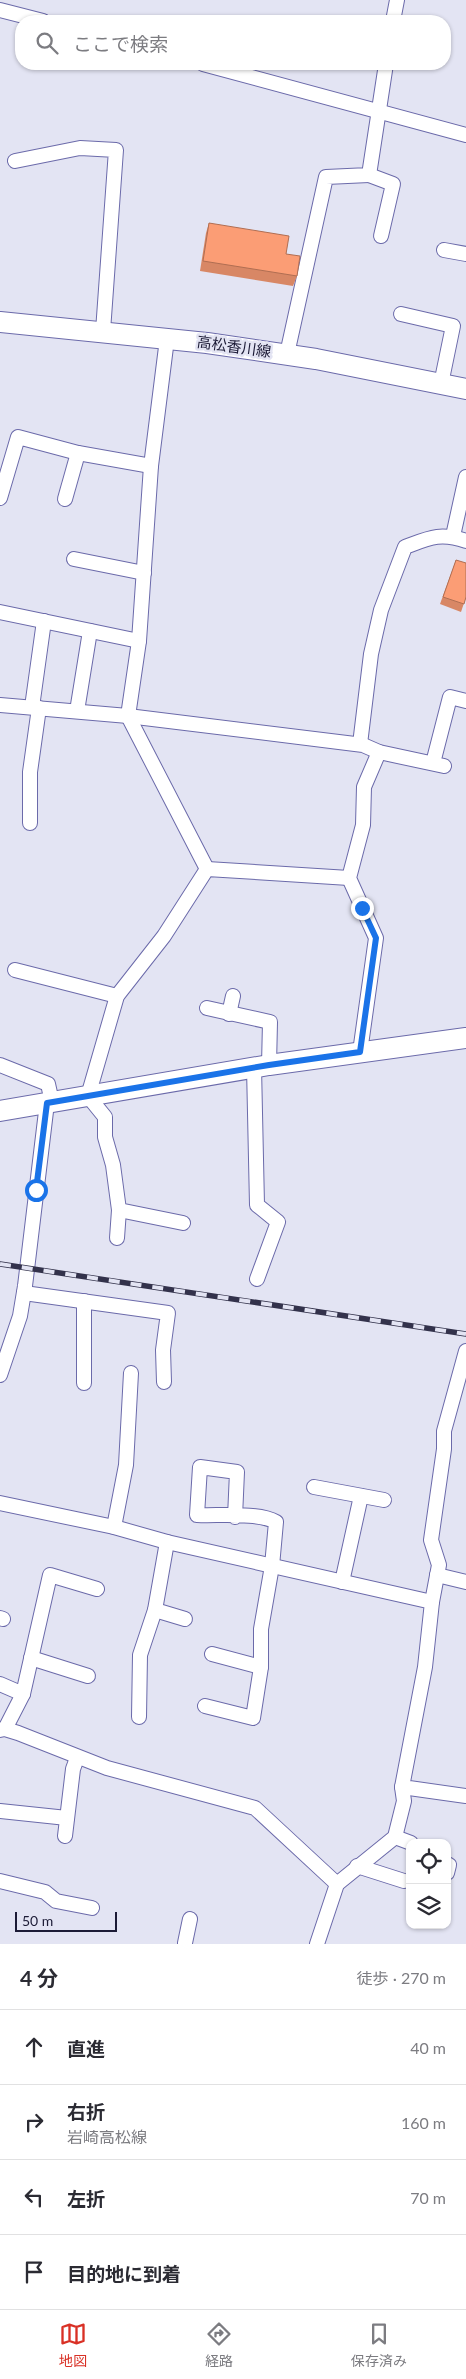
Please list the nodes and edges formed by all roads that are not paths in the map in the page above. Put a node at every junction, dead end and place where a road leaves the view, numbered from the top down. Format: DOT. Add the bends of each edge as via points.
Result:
graph roads {
  1 [pos="397,0"];
  2 [pos="0,10"];
  3 [pos="20,15"];
  4 [pos="394,15"];
  5 [pos="227,70"];
  6 [pos="385,70"];
  7 [pos="378,110"];
  8 [pos="466,135"];
  9 [pos="15,161"];
  10 [pos="369,175"];
  11 [pos="381,236"];
  12 [pos="444,250"];
  13 [pos="466,254"];
  14 [pos="401,314"];
  15 [pos="0,322"];
  16 [pos="103,331"];
  17 [pos="167,338"];
  18 [pos="287,354"];
  19 [pos="441,384"];
  20 [pos="466,390"];
  21 [pos="78,453"];
  22 [pos="151,466"];
  23 [pos="465,485"];
  24 [pos="0,498"];
  25 [pos="65,500"];
  26 [pos="459,539"];
  27 [pos="74,559"];
  28 [pos="144,572"];
  29 [pos="0,612"];
  30 [pos="44,621"];
  31 [pos="90,631"];
  32 [pos="139,641"];
  33 [pos="466,701"];
  34 [pos="0,704"];
  35 [pos="35,707"];
  36 [pos="77,711"];
  37 [pos="128,716"];
  38 [pos="360,744"];
  39 [pos="379,752"];
  40 [pos="30,823"];
  41 [pos="207,869"];
  42 [pos="349,878"];
  43 [pos="15,970"];
  44 [pos="117,996"];
  45 [pos="233,996"];
  46 [pos="207,1008"];
  47 [pos="229,1014"];
  48 [pos="466,1038"];
  49 [pos="360,1052"];
  50 [pos="0,1065"];
  51 [pos="262,1066"];
  52 [pos="88,1096"];
  53 [pos="50,1103"];
  54 [pos="0,1111"];
  55 [pos="119,1210"];
  56 [pos="182,1223"];
  57 [pos="117,1238"];
  58 [pos="257,1279"];
  59 [pos="24,1293"];
  60 [pos="84,1301"];
  61 [pos="466,1351"];
  62 [pos="131,1373"];
  63 [pos="0,1376"];
  64 [pos="164,1382"];
  65 [pos="84,1383"];
  66 [pos="314,1487"];
  67 [pos="361,1496"];
  68 [pos="384,1500"];
  69 [pos="0,1503"];
  70 [pos="234,1517"];
  71 [pos="114,1527"];
  72 [pos="167,1542"];
  73 [pos="272,1566"];
  74 [pos="437,1575"];
  75 [pos="342,1582"];
  76 [pos="466,1582"];
  77 [pos="96,1589"];
  78 [pos="432,1602"];
  79 [pos="155,1610"];
  80 [pos="185,1619"];
  81 [pos="212,1654"];
  82 [pos="31,1658"];
  83 [pos="262,1667"];
  84 [pos="88,1676"];
  85 [pos="0,1684"];
  86 [pos="22,1694"];
  87 [pos="205,1706"];
  88 [pos="139,1717"];
  89 [pos="3,1730"];
  90 [pos="77,1758"];
  91 [pos="402,1787"];
  92 [pos="466,1796"];
  93 [pos="0,1811"];
  94 [pos="67,1818"];
  95 [pos="65,1836"];
  96 [pos="394,1837"];
  97 [pos="406,1841"];
  98 [pos="357,1866"];
  99 [pos="0,1881"];
  100 [pos="404,1881"];
  101 [pos="337,1884"];
  102 [pos="92,1908"];
  103 [pos="190,1918"];
  104 [pos="185,1944"];
  105 [pos="317,1944"];
  1 -- 4 [label="street"];
  2 -- 3 [label="street"];
  5 -- 7 [label="street"];
  6 -- 7 [label="street"];
  7 -- 8 [label="street"];
  7 -- 10 [label="street"];
  9 -- 16 [label="street" via="80,148 116,150"];
  10 -- 11 [label="street" via="392,184"];
  10 -- 18 [label="street" via="326,177"];
  12 -- 13 [label="street"];
  14 -- 19 [label="street" via="453,326"];
  15 -- 16 [label="main road, 高松香川線"];
  16 -- 17 [label="main road, 高松香川線"];
  17 -- 18 [label="main road, 高松香川線"];
  17 -- 22 [label="street"];
  18 -- 19 [label="main road, 高松香川線"];
  19 -- 20 [label="main road, 高松香川線"];
  21 -- 22 [label="street"];
  21 -- 24 [label="street" via="18,438"];
  21 -- 25 [label="street"];
  22 -- 28 [label="street"];
  23 -- 26 [label="street"];
  26 -- 38 [label="street" via="434,536 405,547 380,610"];
  27 -- 28 [label="street"];
  28 -- 32 [label="street"];
  29 -- 30 [label="street"];
  30 -- 31 [label="street"];
  30 -- 35 [label="street"];
  31 -- 32 [label="street"];
  31 -- 36 [label="street"];
  32 -- 37 [label="street"];
  33 -- 39 [label="street" via="450,697 439,764"];
  34 -- 35 [label="street"];
  35 -- 36 [label="street"];
  35 -- 40 [label="street"];
  36 -- 37 [label="street"];
  37 -- 38 [label="street"];
  37 -- 41 [label="street"];
  38 -- 39 [label="street"];
  39 -- 42 [label="street" via="364,787 363,825"];
  41 -- 42 [label="street"];
  41 -- 44 [label="street" via="164,936"];
  42 -- 49 [label="street" via="376,938"];
  43 -- 44 [label="street"];
  44 -- 52 [label="street"];
  45 -- 47 [label="street"];
  46 -- 47 [label="street"];
  47 -- 51 [label="street" via="270,1022"];
  48 -- 49 [label="main road"];
  49 -- 51 [label="main road"];
  50 -- 53 [label="street" via="48,1084"];
  51 -- 52 [label="main road"];
  51 -- 58 [label="street" via="256,1205 278,1222"];
  52 -- 53 [label="main road"];
  52 -- 55 [label="street" via="105,1117 105,1137 113,1165"];
  53 -- 54 [label="main road"];
  53 -- 59 [label="street"];
  55 -- 56 [label="street"];
  55 -- 57 [label="street"];
  59 -- 60 [label="street"];
  59 -- 63 [label="street" via="20,1316"];
  60 -- 64 [label="street" via="168,1313 163,1350"];
  60 -- 65 [label="street"];
  61 -- 74 [label="street" via="444,1431 431,1540 439,1565"];
  62 -- 71 [label="street" via="126,1465"];
  66 -- 67 [label="street"];
  67 -- 68 [label="street"];
  67 -- 75 [label="street"];
  69 -- 71 [label="street"];
  70 -- 73 [label="street" via="268,1518 276,1522"];
  71 -- 72 [label="street"];
  72 -- 73 [label="street"];
  72 -- 79 [label="street"];
  73 -- 75 [label="street"];
  73 -- 83 [label="street" via="262,1629"];
  74 -- 76 [label="street"];
  74 -- 78 [label="street"];
  75 -- 78 [label="street"];
  77 -- 82 [label="street" via="50,1575"];
  78 -- 91 [label="street" via="425,1667"];
  79 -- 80 [label="street"];
  79 -- 88 [label="street" via="140,1655"];
  81 -- 83 [label="street"];
  82 -- 84 [label="street"];
  82 -- 86 [label="street"];
  83 -- 87 [label="street" via="253,1718"];
  85 -- 86 [label="street"];
  86 -- 89 [label="street"];
  89 -- 90 [label="street"];
  90 -- 94 [label="street" via="72,1769"];
  90 -- 101 [label="street" via="255,1808"];
  91 -- 92 [label="street"];
  91 -- 96 [label="street" via="404,1801"];
  93 -- 94 [label="street"];
  94 -- 95 [label="street"];
  96 -- 97 [label="street"];
  96 -- 98 [label="street"];
  98 -- 100 [label="street"];
  98 -- 101 [label="street"];
  99 -- 102 [label="street" via="45,1892 56,1901"];
  101 -- 105 [label="street"];
  103 -- 104 [label="street"];
}
